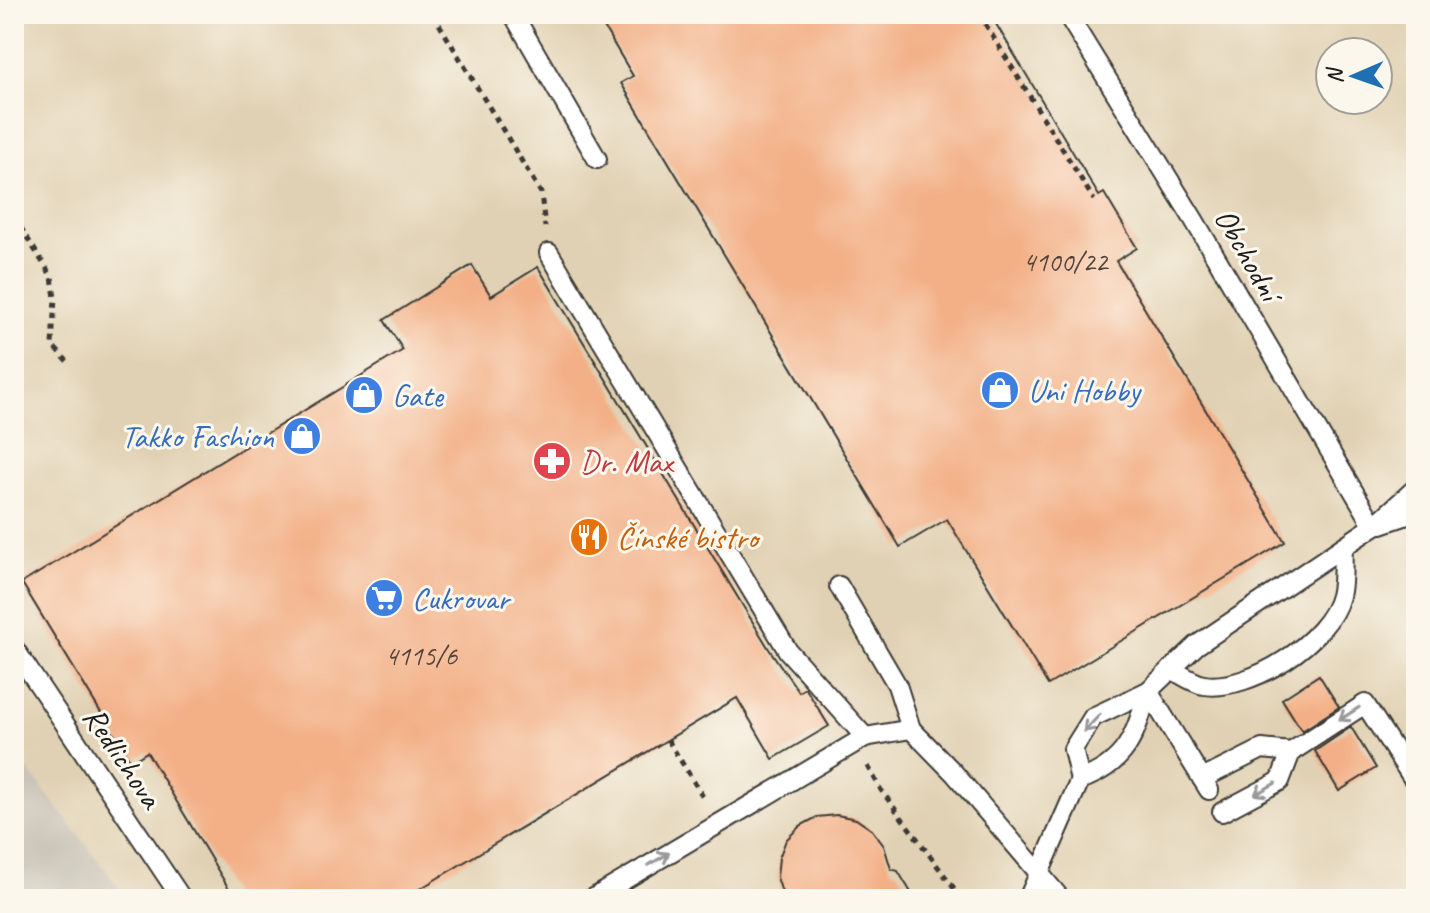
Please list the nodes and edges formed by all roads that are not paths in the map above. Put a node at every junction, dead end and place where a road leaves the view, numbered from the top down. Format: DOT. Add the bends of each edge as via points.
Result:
graph roads {
  1 [pos="513,14"];
  2 [pos="1067,14"];
  3 [pos="597,159"];
  4 [pos="549,253"];
  5 [pos="1416,488"];
  6 [pos="1416,512"];
  7 [pos="1374,526"];
  8 [pos="1343,547"];
  9 [pos="839,586"];
  10 [pos="14,648"];
  11 [pos="1171,669"];
  12 [pos="1148,691"];
  13 [pos="911,729"];
  14 [pos="865,737"];
  15 [pos="1291,752"];
  16 [pos="1412,777"];
  17 [pos="1080,780"];
  18 [pos="1222,812"];
  19 [pos="1039,876"];
  20 [pos="182,899"];
  21 [pos="592,899"];
  22 [pos="1028,899"];
  23 [pos="1061,899"];
  1 -- 3 [label="lane"];
  2 -- 7 [label="lane, Obchodní"];
  4 -- 14 [label="lane" via="788,651"];
  5 -- 7 [label="lane"];
  6 -- 7 [label="lane"];
  7 -- 8 [label="lane"];
  8 -- 11 [label="lane" via="1197,645"];
  8 -- 11 [label="lane" via="1340,596 1324,628 1302,649 1244,679 1219,684 1202,685"];
  9 -- 13 [label="lane" via="897,685"];
  10 -- 20 [label="lane, Redlichova"];
  11 -- 12 [label="lane"];
  12 -- 15 [label="lane" via="1205,784 1262,749"];
  12 -- 17 [label="lane" via="1136,731 1114,761"];
  12 -- 17 [label="lane, one-way" via="1093,717 1073,749"];
  13 -- 14 [label="lane"];
  13 -- 19 [label="lane"];
  21 -- 14 [label="lane, one-way"];
  16 -- 15 [label="lane, one-way" via="1365,704"];
  15 -- 18 [label="lane, one-way" via="1280,781"];
  17 -- 19 [label="lane"];
  19 -- 22 [label="lane"];
  19 -- 23 [label="lane"];
}
